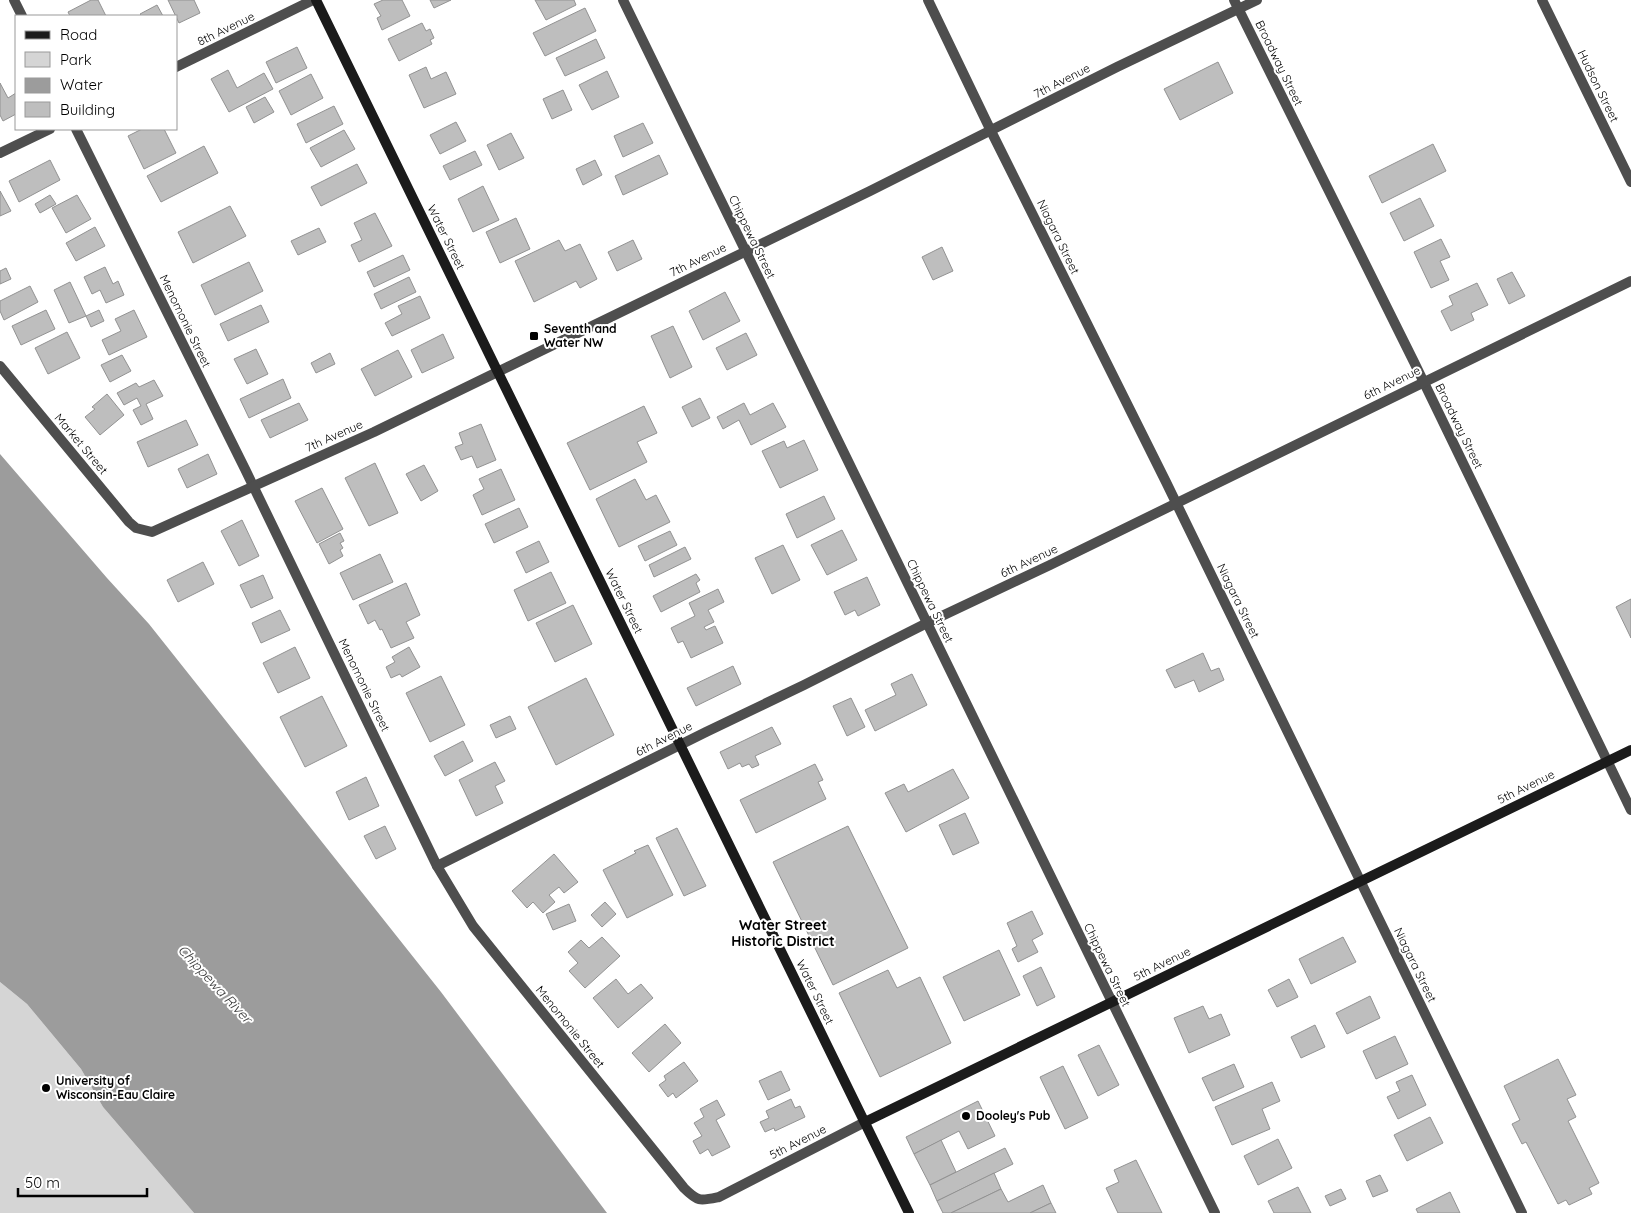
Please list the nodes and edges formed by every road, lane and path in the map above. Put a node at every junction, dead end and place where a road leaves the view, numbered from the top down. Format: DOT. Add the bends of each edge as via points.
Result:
graph roads {
  1 [pos="14,0"];
  2 [pos="314,0"];
  3 [pos="623,0"];
  4 [pos="928,0"];
  5 [pos="1258,0"];
  6 [pos="1542,0"];
  7 [pos="1237,5"];
  8 [pos="22,15"];
  9 [pos="178,66"];
  10 [pos="48,130"];
  11 [pos="76,130"];
  12 [pos="992,131"];
  13 [pos="0,153"];
  14 [pos="1631,182"];
  15 [pos="745,251"];
  16 [pos="1631,280"];
  17 [pos="0,366"];
  18 [pos="498,372"];
  19 [pos="1424,382"];
  20 [pos="252,485"];
  21 [pos="1176,503"];
  22 [pos="146,532"];
  23 [pos="927,622"];
  24 [pos="681,746"];
  25 [pos="1631,750"];
  26 [pos="1607,762"];
  27 [pos="1631,810"];
  28 [pos="437,866"];
  29 [pos="1360,881"];
  30 [pos="1112,1002"];
  31 [pos="865,1122"];
  32 [pos="704,1200"];
  33 [pos="909,1213"];
  34 [pos="1215,1213"];
  35 [pos="1522,1213"];
  1 -- 8 [label="street"];
  2 -- 9 [label="street, 8th Avenue"];
  2 -- 18 [label="main road, Water Street"];
  3 -- 15 [label="street, Chippewa Street"];
  4 -- 12 [label="street, Niagara Street"];
  5 -- 7 [label="street, 7th Avenue"];
  6 -- 14 [label="street, Hudson Street"];
  7 -- 12 [label="street, 7th Avenue"];
  7 -- 19 [label="street, Broadway Street"];
  10 -- 13 [label="street"];
  11 -- 20 [label="street, Menomonie Street"];
  12 -- 15 [label="street, 7th Avenue"];
  12 -- 21 [label="street, Niagara Street"];
  15 -- 18 [label="street, 7th Avenue"];
  15 -- 23 [label="street, Chippewa Street"];
  16 -- 19 [label="street, 6th Avenue"];
  17 -- 22 [label="street, Market Street" via="130,522"];
  18 -- 20 [label="street, 7th Avenue" via="374,432"];
  18 -- 24 [label="main road, Water Street"];
  19 -- 21 [label="street, 6th Avenue"];
  19 -- 26 [label="street, Broadway Street"];
  20 -- 22 [label="street, 7th Avenue"];
  20 -- 28 [label="street, Menomonie Street"];
  21 -- 23 [label="street, 6th Avenue"];
  21 -- 29 [label="street, Niagara Street"];
  23 -- 24 [label="street, 6th Avenue"];
  23 -- 30 [label="street, Chippewa Street"];
  24 -- 28 [label="street, 6th Avenue"];
  24 -- 31 [label="main road, Water Street"];
  25 -- 26 [label="main road, 5th Avenue"];
  26 -- 27 [label="street, Broadway Street"];
  26 -- 29 [label="main road, 5th Avenue"];
  28 -- 32 [label="street, Menomonie Street" via="473,926 684,1188 694,1198"];
  29 -- 30 [label="main road, 5th Avenue"];
  29 -- 35 [label="street, Niagara Street"];
  30 -- 31 [label="main road, 5th Avenue"];
  30 -- 34 [label="street, Chippewa Street"];
  31 -- 32 [label="street, 5th Avenue" via="719,1196"];
  31 -- 33 [label="main road, Water Street"];
}
